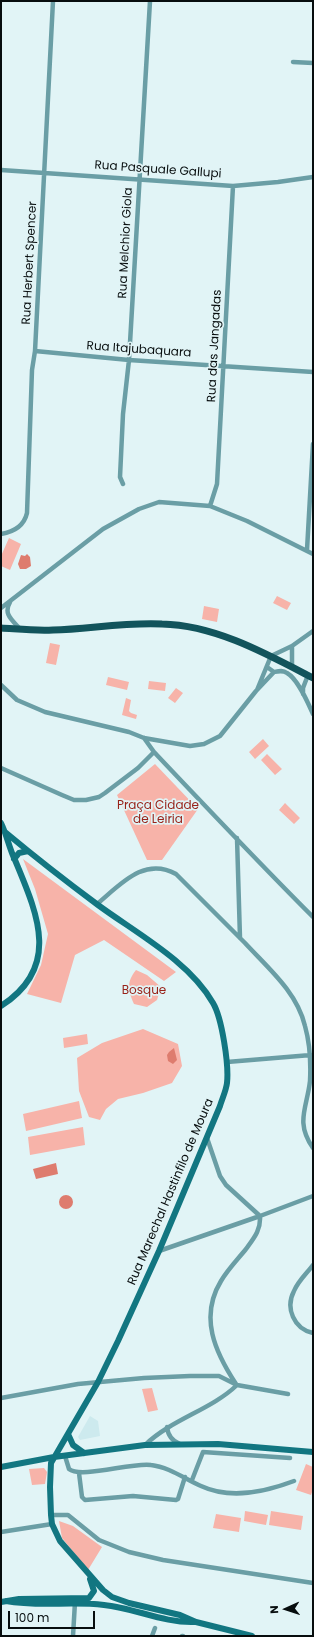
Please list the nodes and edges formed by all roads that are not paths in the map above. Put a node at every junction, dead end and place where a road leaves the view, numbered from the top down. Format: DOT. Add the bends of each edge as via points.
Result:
graph roads {
  1 [pos="53,1"];
  2 [pos="150,1"];
  3 [pos="293,62"];
  4 [pos="313,63"];
  5 [pos="1,170"];
  6 [pos="44,172"];
  7 [pos="313,177"];
  8 [pos="139,179"];
  9 [pos="233,186"];
  10 [pos="35,351"];
  11 [pos="129,360"];
  12 [pos="224,365"];
  13 [pos="313,372"];
  14 [pos="313,444"];
  15 [pos="123,484"];
  16 [pos="210,506"];
  17 [pos="1,534"];
  18 [pos="307,550"];
  19 [pos="313,554"];
  20 [pos="12,601"];
  21 [pos="1,608"];
  22 [pos="1,628"];
  23 [pos="22,630"];
  24 [pos="313,630"];
  25 [pos="292,646"];
  26 [pos="271,656"];
  27 [pos="292,667"];
  28 [pos="267,668"];
  29 [pos="274,672"];
  30 [pos="311,677"];
  31 [pos="2,687"];
  32 [pos="256,691"];
  33 [pos="303,694"];
  34 [pos="313,714"];
  35 [pos="144,738"];
  36 [pos="154,752"];
  37 [pos="1,768"];
  38 [pos="1,823"];
  39 [pos="5,832"];
  40 [pos="236,837"];
  41 [pos="28,851"];
  42 [pos="14,859"];
  43 [pos="97,904"];
  44 [pos="313,917"];
  45 [pos="240,938"];
  46 [pos="1,1006"];
  47 [pos="311,1055"];
  48 [pos="227,1062"];
  49 [pos="207,1138"];
  50 [pos="313,1148"];
  51 [pos="313,1196"];
  52 [pos="260,1216"];
  53 [pos="159,1251"];
  54 [pos="313,1265"];
  55 [pos="313,1333"];
  56 [pos="98,1382"];
  57 [pos="237,1385"];
  58 [pos="288,1394"];
  59 [pos="1,1398"];
  60 [pos="168,1427"];
  61 [pos="68,1434"];
  62 [pos="181,1444"];
  63 [pos="145,1445"];
  64 [pos="60,1446"];
  65 [pos="313,1452"];
  66 [pos="84,1453"];
  67 [pos="65,1456"];
  68 [pos="54,1457"];
  69 [pos="290,1458"];
  70 [pos="39,1460"];
  71 [pos="1,1467"];
  72 [pos="79,1473"];
  73 [pos="185,1477"];
  74 [pos="192,1480"];
  75 [pos="294,1481"];
  76 [pos="51,1515"];
  77 [pos="52,1524"];
  78 [pos="1,1532"];
  79 [pos="89,1574"];
  80 [pos="313,1583"];
  81 [pos="75,1601"];
  82 [pos="3,1602"];
  83 [pos="196,1622"];
  84 [pos="155,1628"];
  85 [pos="73,1636"];
  86 [pos="152,1636"];
  87 [pos="252,1636"];
  1 -- 6 [label="street, Rua Herbert Spencer"];
  2 -- 8 [label="street, Rua Melchior Giola"];
  3 -- 4 [label="street"];
  5 -- 6 [label="street, Rua Pasquale Gallupi"];
  6 -- 8 [label="street, Rua Pasquale Gallupi"];
  6 -- 10 [label="street, Rua Herbert Spencer"];
  7 -- 9 [label="street, Rua Pasquale Gallupi"];
  8 -- 9 [label="street, Rua Pasquale Gallupi"];
  8 -- 11 [label="street, Rua Melchior Giola"];
  9 -- 12 [label="street, Rua das Jangadas"];
  10 -- 11 [label="street, Rua Itajubaquara"];
  10 -- 17 [label="street, Rua Herbert Spencer" via="32,370 27,514 21,525 9,533"];
  11 -- 12 [label="street, Rua Itajubaquara"];
  11 -- 15 [label="street, Rua Melchior Giola" via="120,478"];
  12 -- 13 [label="street, Rua Itajubaquara"];
  12 -- 16 [label="street, Rua das Jangadas" via="217,484"];
  14 -- 18 [label="street"];
  16 -- 18 [label="street"];
  16 -- 20 [label="street" via="158,502 140,509 103,529"];
  18 -- 19 [label="street"];
  20 -- 21 [label="street"];
  20 -- 23 [label="street" via="7,610 8,615"];
  22 -- 23 [label="main road"];
  23 -- 26 [label="main road" via="163,624 190,627 215,634"];
  24 -- 25 [label="street"];
  25 -- 26 [label="street"];
  25 -- 27 [label="street"];
  26 -- 27 [label="main road"];
  26 -- 28 [label="street"];
  27 -- 30 [label="main road"];
  28 -- 29 [label="street"];
  28 -- 32 [label="street"];
  29 -- 32 [label="street"];
  29 -- 33 [label="street" via="288,673"];
  30 -- 33 [label="street" via="303,688"];
  31 -- 35 [label="street" via="17,700 40,710"];
  32 -- 35 [label="street" via="220,736 204,744 190,746"];
  33 -- 34 [label="street"];
  35 -- 36 [label="street"];
  36 -- 37 [label="street" via="138,768 105,793 86,800 74,800"];
  36 -- 40 [label="street"];
  38 -- 39 [label="street"];
  39 -- 41 [label="street, Rua Marechal Hastinfilo de Moura"];
  39 -- 42 [label="street"];
  40 -- 44 [label="street"];
  40 -- 45 [label="street"];
  41 -- 42 [label="street" via="20,853"];
  41 -- 43 [label="street, Rua Marechal Hastinfilo de Moura"];
  42 -- 46 [label="street" via="36,914 40,948 28,981 15,996"];
  43 -- 45 [label="street" via="140,872 153,868 166,869 176,874"];
  43 -- 48 [label="street, Rua Marechal Hastinfilo de Moura" via="161,950 199,984 214,1003"];
  45 -- 47 [label="street" via="280,980 294,1001 305,1025"];
  47 -- 48 [label="street"];
  47 -- 50 [label="street" via="310,1081 302,1123"];
  48 -- 49 [label="street, Rua Marechal Hastinfilo de Moura" via="227,1082"];
  49 -- 52 [label="street" via="220,1176 226,1185"];
  49 -- 53 [label="street, Rua Marechal Hastinfilo de Moura"];
  51 -- 52 [label="street"];
  52 -- 53 [label="street"];
  52 -- 57 [label="street" via="261,1224 256,1235 221,1281 211,1312 210,1326 215,1346"];
  53 -- 56 [label="street, Rua Marechal Hastinfilo de Moura"];
  54 -- 55 [label="street" via="294,1291 290,1306 298,1325"];
  56 -- 57 [label="street" via="219,1376"];
  56 -- 59 [label="street"];
  56 -- 61 [label="street, Rua Marechal Hastinfilo de Moura"];
  57 -- 58 [label="street"];
  57 -- 60 [label="street" via="223,1397"];
  60 -- 62 [label="street" via="171,1439"];
  60 -- 63 [label="street"];
  61 -- 64 [label="street, Rua Marechal Hastinfilo de Moura"];
  61 -- 66 [label="street" via="73,1445"];
  62 -- 63 [label="street"];
  62 -- 65 [label="street" via="218,1444"];
  63 -- 66 [label="street"];
  64 -- 68 [label="street, Rua Marechal Hastinfilo de Moura"];
  64 -- 70 [label="street"];
  66 -- 67 [label="street"];
  67 -- 68 [label="street"];
  67 -- 72 [label="street" via="69,1469"];
  68 -- 70 [label="street"];
  68 -- 76 [label="street, Rua Marechal Hastinfilo de Moura" via="50,1470"];
  69 -- 74 [label="street" via="202,1452"];
  70 -- 71 [label="street"];
  72 -- 73 [label="street" via="141,1464 152,1465"];
  72 -- 73 [label="street" via="82,1497 85,1500 133,1496 176,1500"];
  73 -- 74 [label="street"];
  74 -- 75 [label="street" via="212,1490 243,1494 276,1488"];
  76 -- 77 [label="street, Rua Marechal Hastinfilo de Moura"];
  76 -- 80 [label="street" via="68,1515 99,1540 130,1552 163,1560"];
  77 -- 78 [label="street"];
  77 -- 79 [label="street, Rua Marechal Hastinfilo de Moura" via="60,1542"];
  79 -- 81 [label="street" via="94,1593 89,1598"];
  79 -- 83 [label="street, Rua Marechal Hastinfilo de Moura" via="112,1597 180,1615"];
  81 -- 82 [label="street" via="19,1599"];
  81 -- 83 [label="street"];
  81 -- 85 [label="street"];
  83 -- 87 [label="street"];
  84 -- 86 [label="street"];
}
